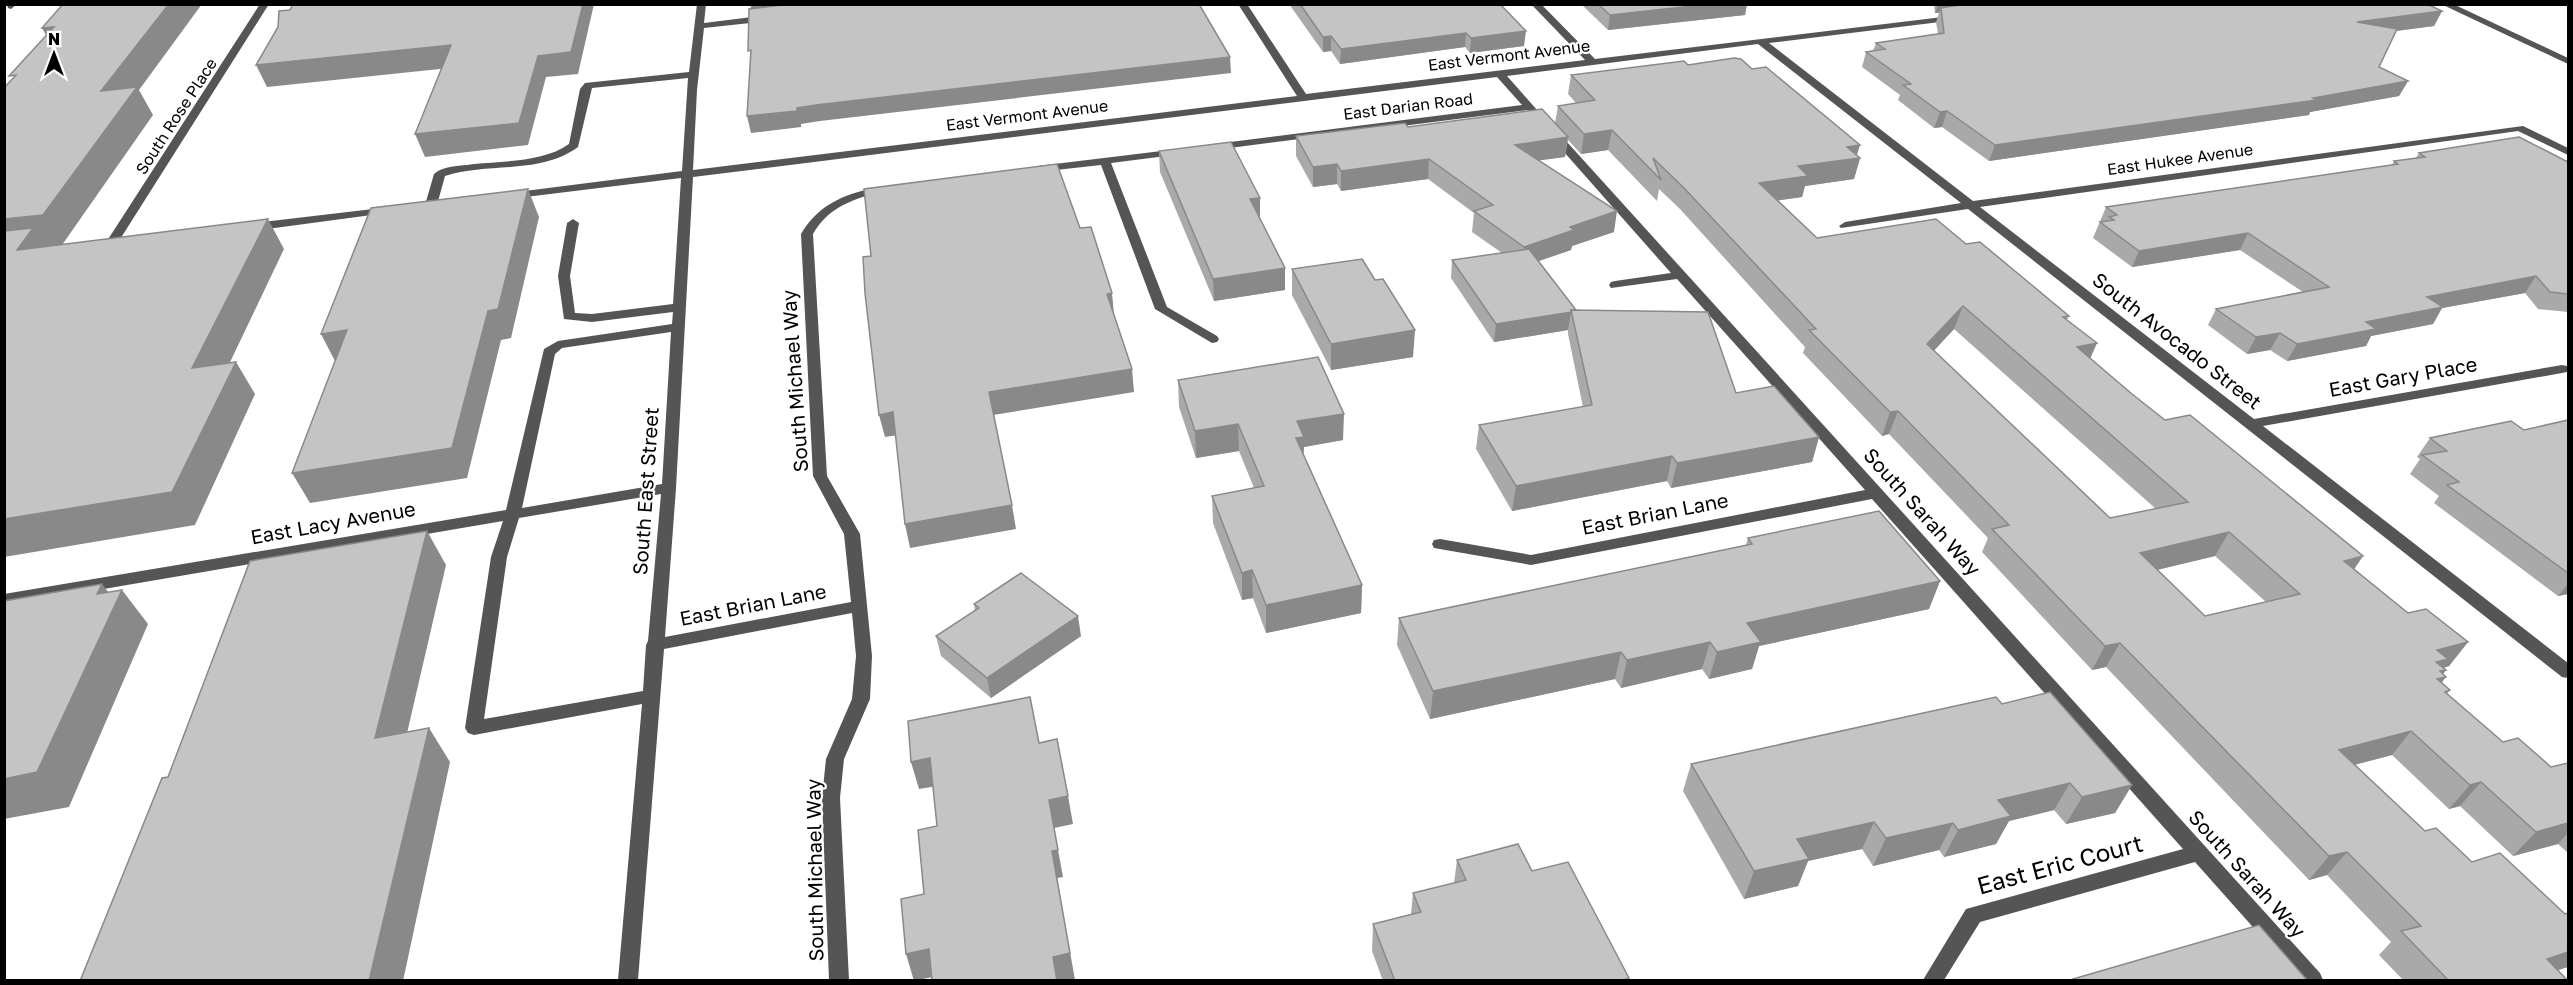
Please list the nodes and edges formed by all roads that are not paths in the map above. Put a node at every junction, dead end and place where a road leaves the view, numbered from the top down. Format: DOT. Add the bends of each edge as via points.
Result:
graph roads {
  1 [pos="265,4"];
  2 [pos="702,4"];
  3 [pos="1242,4"];
  4 [pos="1535,4"];
  5 [pos="2445,4"];
  6 [pos="1972,15"];
  7 [pos="782,17"];
  8 [pos="700,26"];
  9 [pos="1760,41"];
  10 [pos="1592,61"];
  11 [pos="2568,61"];
  12 [pos="1499,73"];
  13 [pos="694,74"];
  14 [pos="1302,96"];
  15 [pos="1529,107"];
  16 [pos="2568,152"];
  17 [pos="1105,161"];
  18 [pos="1024,171"];
  19 [pos="688,174"];
  20 [pos="896,187"];
  21 [pos="501,197"];
  22 [pos="1972,205"];
  23 [pos="573,223"];
  24 [pos="1845,226"];
  25 [pos="242,228"];
  26 [pos="111,244"];
  27 [pos="1680,275"];
  28 [pos="1615,285"];
  29 [pos="680,307"];
  30 [pos="679,327"];
  31 [pos="1212,339"];
  32 [pos="2562,369"];
  33 [pos="2251,424"];
  34 [pos="669,488"];
  35 [pos="1877,493"];
  36 [pos="513,514"];
  37 [pos="1440,544"];
  38 [pos="4,600"];
  39 [pos="859,606"];
  40 [pos="654,645"];
  41 [pos="2568,672"];
  42 [pos="651,696"];
  43 [pos="2199,853"];
  44 [pos="628,981"];
  45 [pos="839,981"];
  46 [pos="1933,981"];
  47 [pos="2313,981"];
  1 -- 26 [label="street, South Rose Place"];
  2 -- 8 [label="street, South East Street"];
  3 -- 14 [label="street"];
  4 -- 10 [label="street"];
  5 -- 11 [label="street"];
  6 -- 9 [label="street, East Vermont Avenue"];
  7 -- 8 [label="street"];
  8 -- 13 [label="street, South East Street"];
  9 -- 10 [label="street, East Vermont Avenue"];
  9 -- 22 [label="street, South Avocado Street"];
  10 -- 12 [label="street, East Vermont Avenue"];
  12 -- 14 [label="street, East Vermont Avenue"];
  12 -- 15 [label="street, South Sarah Way"];
  13 -- 19 [label="street, South East Street"];
  13 -- 25 [label="street" via="589,85 585,88 571,150 440,174 425,206"];
  14 -- 19 [label="street, East Vermont Avenue"];
  15 -- 17 [label="street, East Darian Road"];
  15 -- 27 [label="street, South Sarah Way"];
  16 -- 22 [label="street, East Hukee Avenue" via="2519,128"];
  17 -- 18 [label="street, East Darian Road"];
  17 -- 31 [label="street" via="1161,309"];
  19 -- 21 [label="street, East Vermont Avenue"];
  19 -- 29 [label="street, South East Street"];
  20 -- 39 [label="street, South Michael Way" via="855,195 829,206 814,220 807,234 819,476 852,534"];
  22 -- 24 [label="street, East Hukee Avenue"];
  22 -- 33 [label="street, South Avocado Street"];
  23 -- 29 [label="street" via="564,276 569,316 592,318"];
  27 -- 28 [label="street"];
  27 -- 35 [label="street, South Sarah Way"];
  29 -- 30 [label="street, South East Street"];
  30 -- 34 [label="street, South East Street"];
  30 -- 36 [label="street" via="558,345 549,352"];
  32 -- 33 [label="street, East Gary Place"];
  33 -- 41 [label="street, South Avocado Street"];
  34 -- 36 [label="street, East Lacy Avenue"];
  34 -- 40 [label="street, South East Street"];
  35 -- 37 [label="street, East Brian Lane" via="1531,560"];
  35 -- 43 [label="street, South Sarah Way"];
  36 -- 38 [label="street, East Lacy Avenue"];
  36 -- 42 [label="street" via="499,557 474,728"];
  39 -- 40 [label="street, East Brian Lane"];
  39 -- 45 [label="street, South Michael Way" via="864,656 861,699 835,759 831,798"];
  40 -- 42 [label="street, South East Street"];
  42 -- 44 [label="street, South East Street"];
  43 -- 46 [label="street, East Eric Court" via="1974,915"];
  43 -- 47 [label="street, South Sarah Way"];
}
